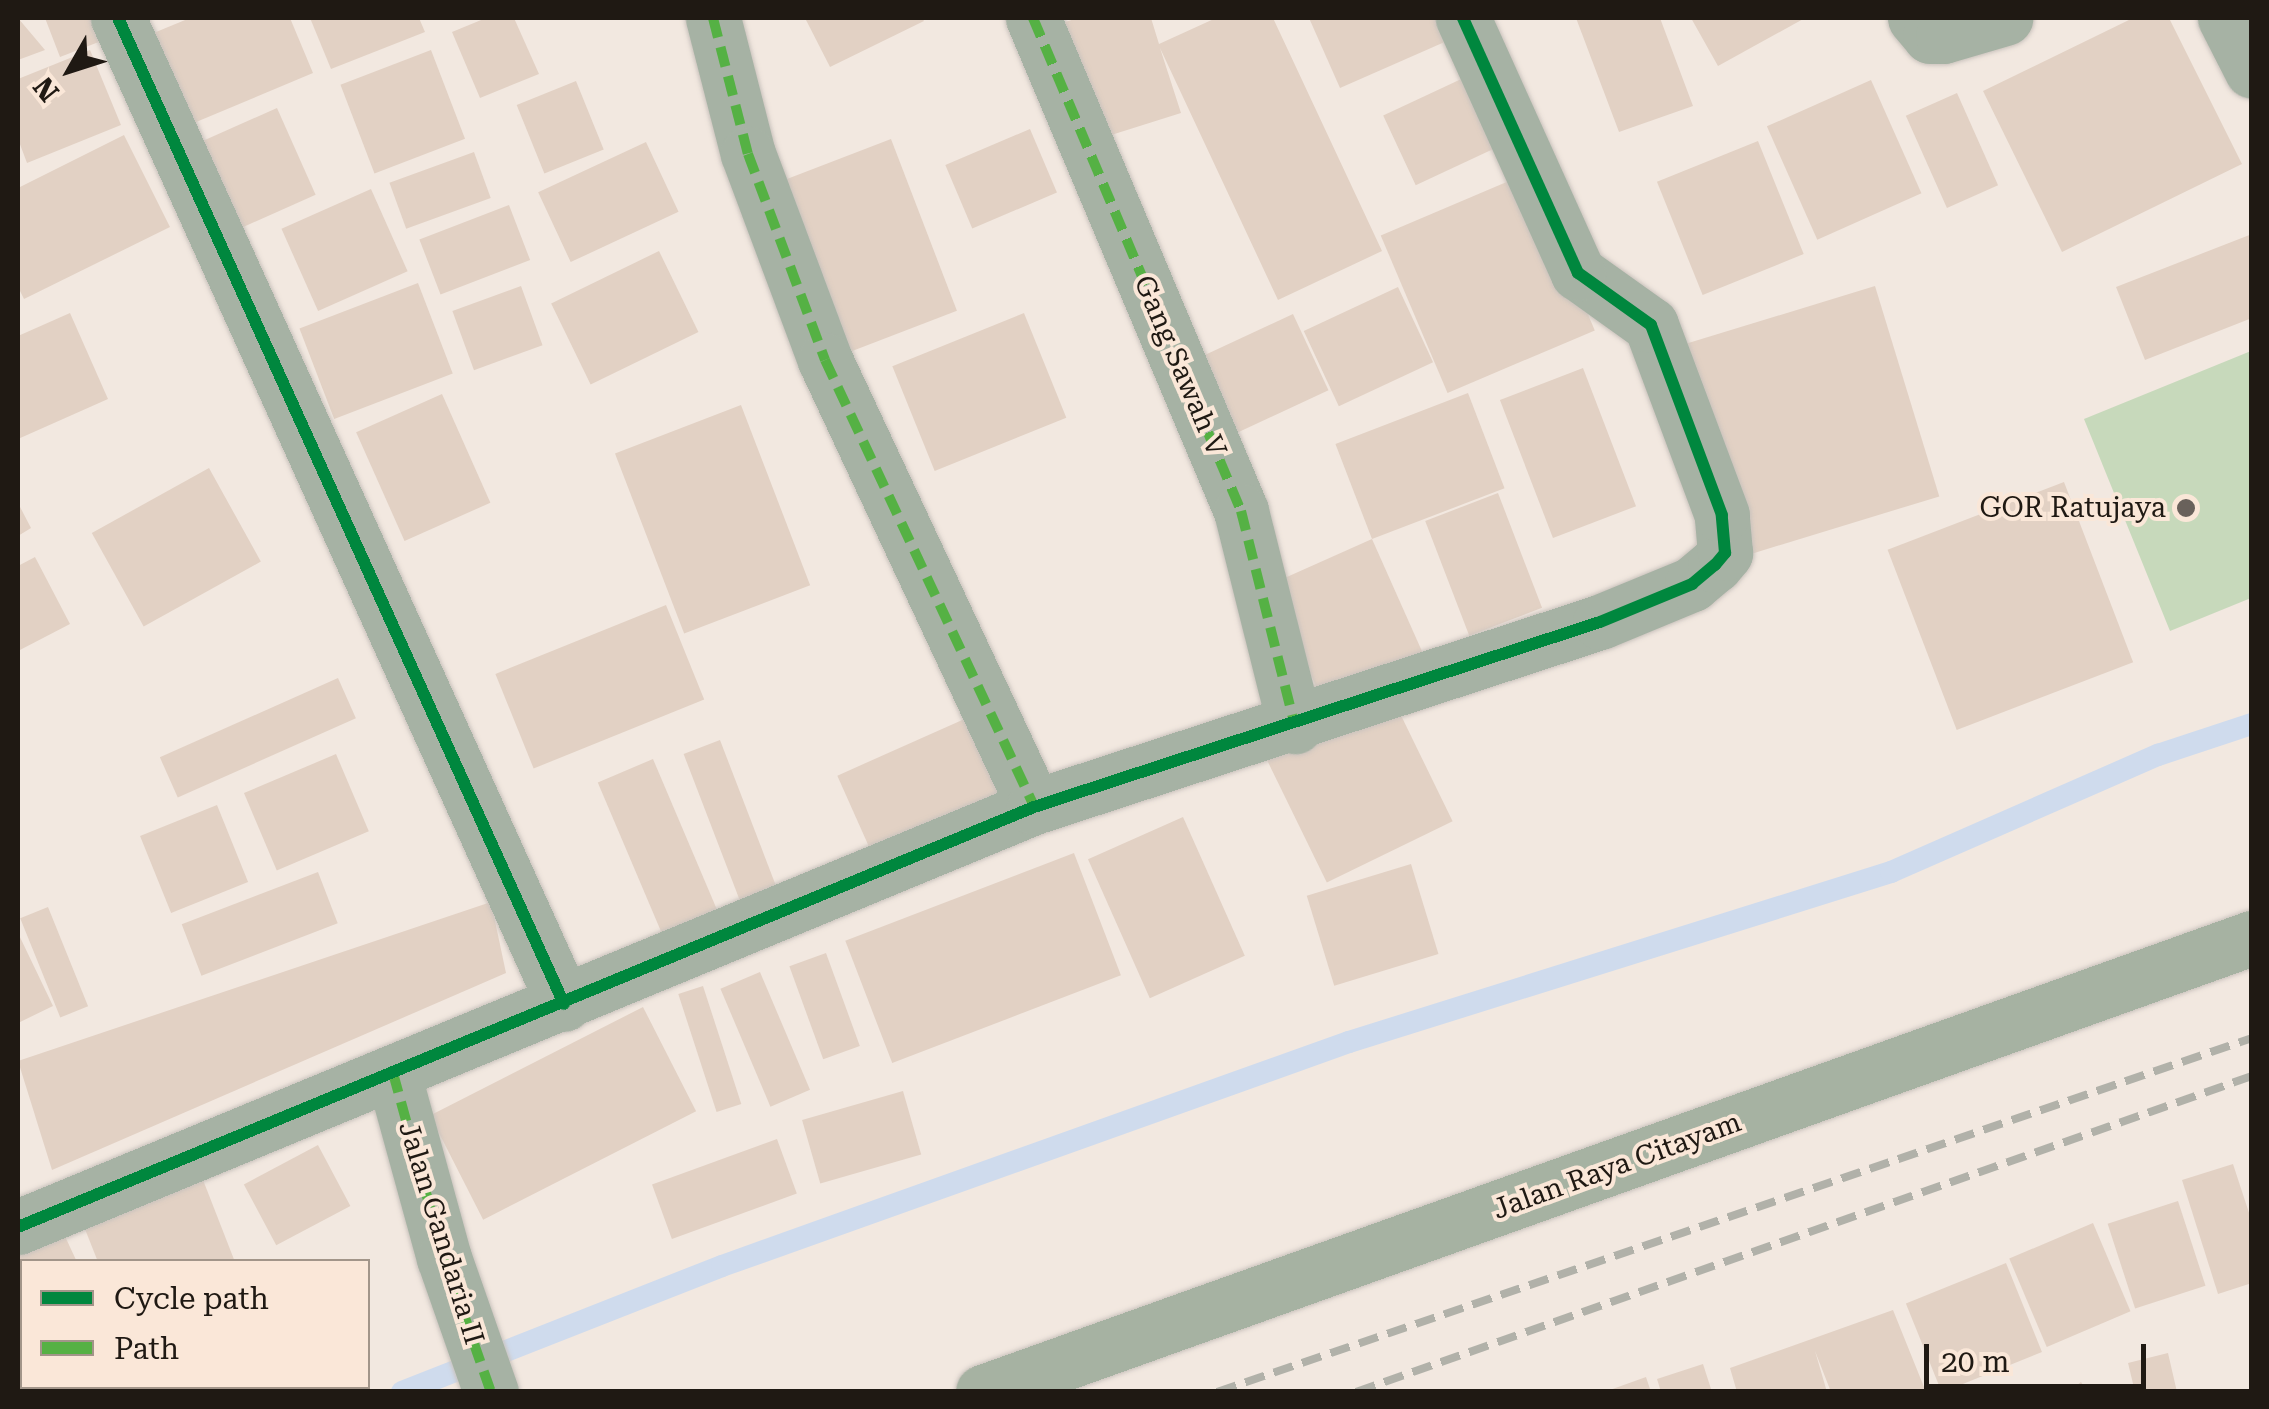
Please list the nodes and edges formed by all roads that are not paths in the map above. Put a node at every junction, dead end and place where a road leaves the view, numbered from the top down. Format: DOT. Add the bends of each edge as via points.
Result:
graph roads {
  1 [pos="118,18"];
  2 [pos="713,18"];
  3 [pos="1033,18"];
  4 [pos="1463,18"];
  5 [pos="1915,18"];
  6 [pos="2005,18"];
  7 [pos="2225,18"];
  8 [pos="2252,71"];
  9 [pos="1295,726"];
  10 [pos="1034,808"];
  11 [pos="2252,938"];
  12 [pos="564,1004"];
  13 [pos="393,1074"];
  14 [pos="18,1227"];
  15 [pos="492,1392"];
  16 [pos="982,1392"];
  1 -- 12 [label="street"];
  2 -- 10 [label="street" via="748,154 825,360"];
  3 -- 9 [label="street, Gang Sawah V" via="1241,511"];
  4 -- 9 [label="street" via="1578,273 1651,325 1722,515 1724,553 1692,584 1600,622"];
  5 -- 6 [label="street" via="1930,36 1943,36"];
  7 -- 8 [label="street"];
  9 -- 10 [label="street"];
  10 -- 12 [label="street"];
  11 -- 16 [label="main road, Jalan Raya Citayam"];
  12 -- 13 [label="street"];
  13 -- 14 [label="street"];
  13 -- 15 [label="street, Jalan Gandaria II"];
}
